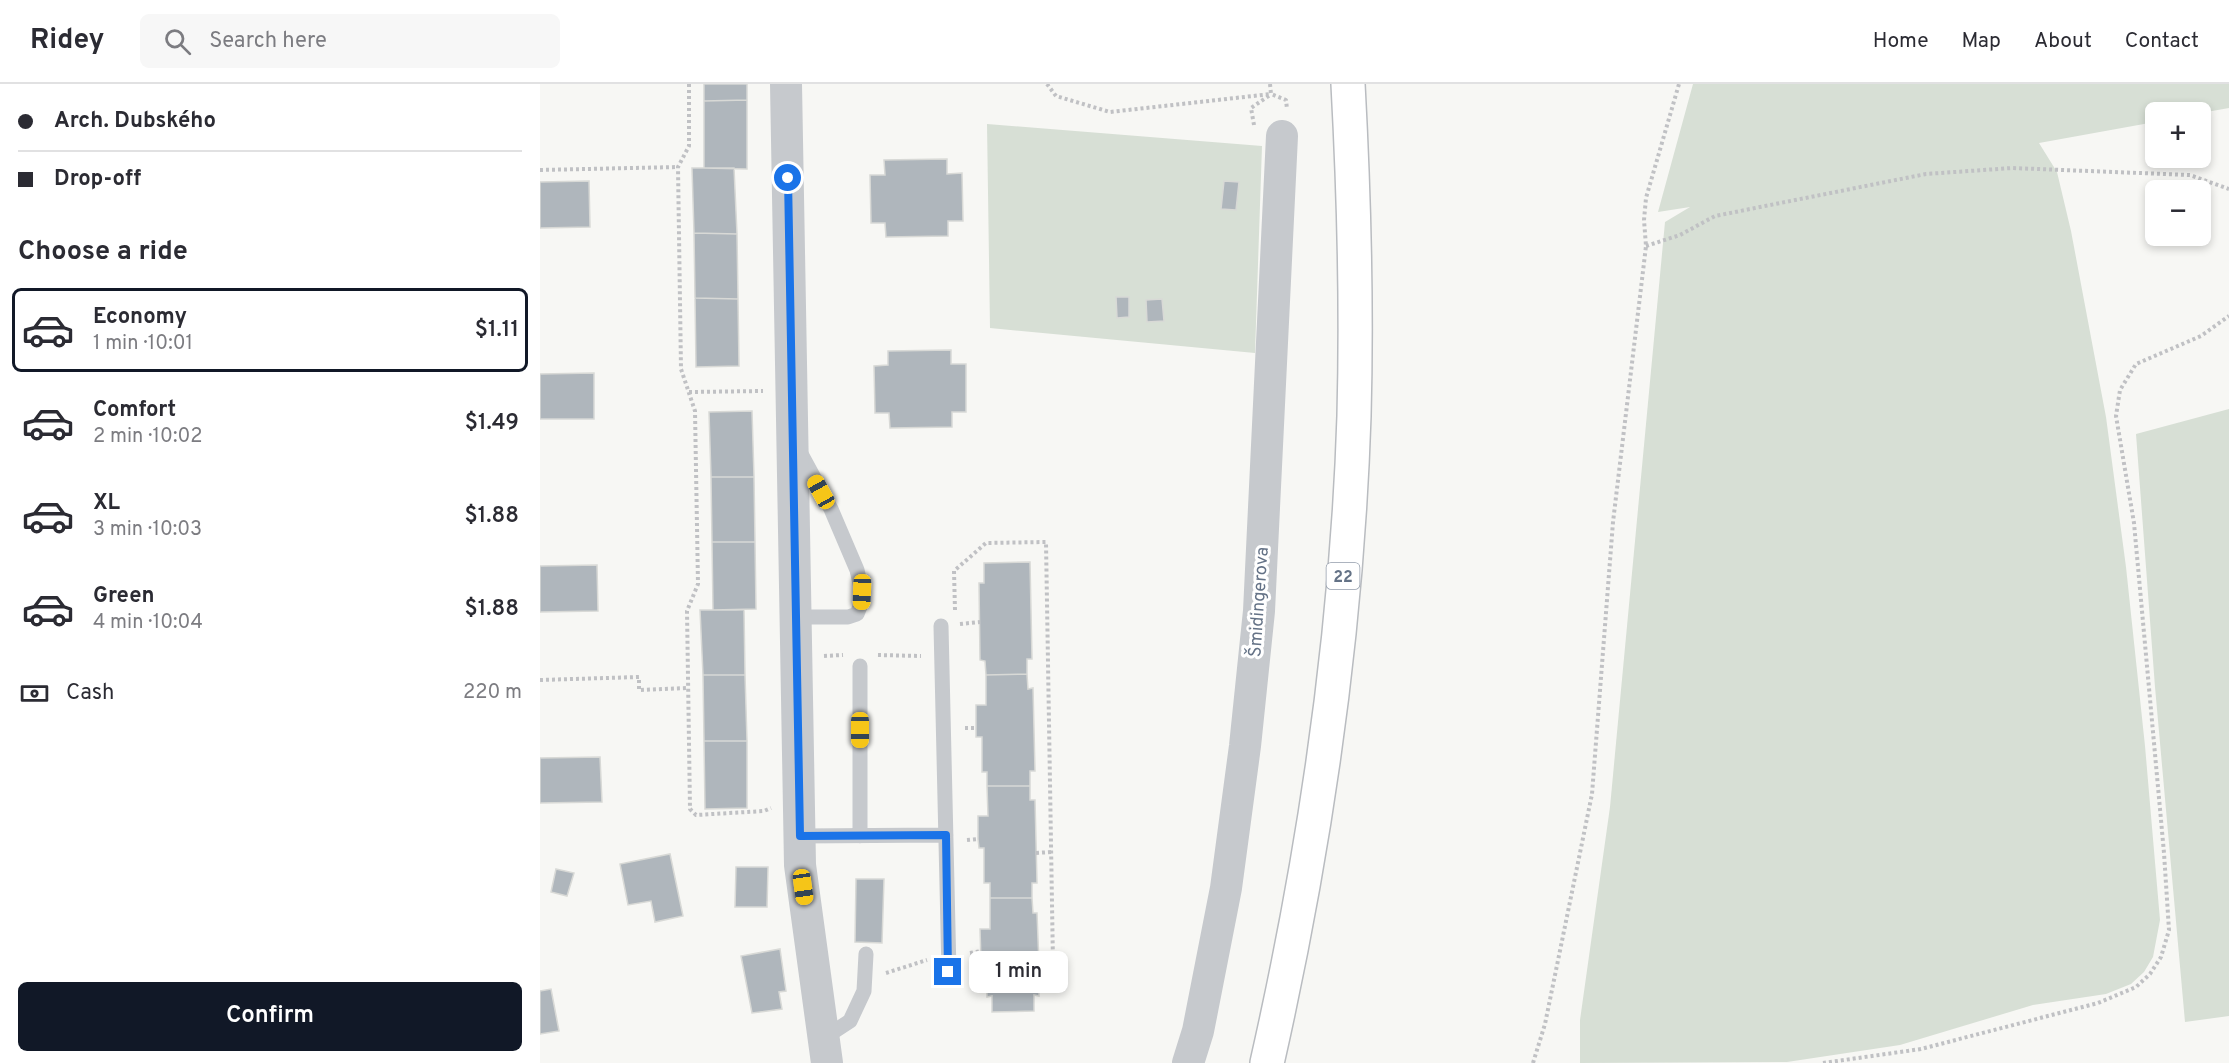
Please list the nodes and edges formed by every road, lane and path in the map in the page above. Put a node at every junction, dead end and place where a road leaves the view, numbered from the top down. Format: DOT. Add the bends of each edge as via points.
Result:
graph roads {
  1 [pos="689,84"];
  2 [pos="786,84"];
  3 [pos="1047,84"];
  4 [pos="1348,84"];
  5 [pos="1678,84"];
  6 [pos="1271,94"];
  7 [pos="1282,136"];
  8 [pos="678,167"];
  9 [pos="540,170"];
  10 [pos="2229,189"];
  11 [pos="1646,246"];
  12 [pos="2229,316"];
  13 [pos="765,391"];
  14 [pos="689,392"];
  15 [pos="792,439"];
  16 [pos="955,614"];
  17 [pos="796,617"];
  18 [pos="980,622"];
  19 [pos="948,626"];
  20 [pos="860,666"];
  21 [pos="540,680"];
  22 [pos="688,688"];
  23 [pos="774,807"];
  24 [pos="946,835"];
  25 [pos="800,836"];
  26 [pos="860,836"];
  27 [pos="1051,852"];
  28 [pos="1036,853"];
  29 [pos="866,954"];
  30 [pos="948,955"];
  31 [pos="1039,965"];
  32 [pos="948,972"];
  33 [pos="865,979"];
  34 [pos="826,1050"];
  35 [pos="1188,1063"];
  36 [pos="1267,1063"];
  37 [pos="1533,1063"];
  38 [pos="1823,1063"];
  1 -- 8 [label="path" via="690,146"];
  2 -- 15 [label="street"];
  3 -- 6 [label="path" via="1056,96 1110,112"];
  4 -- 36 [label="main road, 22" via="1355,304 1347,532 1324,758"];
  5 -- 11 [label="path" via="1646,198"];
  7 -- 35 [label="street, Šmidingerova" via="1259,611 1226,888"];
  8 -- 9 [label="path"];
  8 -- 14 [label="path" via="681,369"];
  10 -- 11 [label="path" via="2190,175 2012,168 1926,174 1715,216 1680,235"];
  11 -- 37 [label="path" via="1613,522 1592,794 1545,1024"];
  12 -- 38 [label="path" via="2202,336 2136,364 2120,390 2116,416 2134,523 2164,854 2169,930 2161,957 2136,987 2098,1002 1921,1049"];
  13 -- 14 [label="path"];
  14 -- 22 [label="path" via="695,411 698,584 687,611"];
  15 -- 17 [label="street"];
  15 -- 17 [label="lane" via="831,509 857,570 862,592 857,614"];
  16 -- 27 [label="path" via="954,571 986,543 1046,542"];
  17 -- 25 [label="street"];
  18 -- 19 [label="path"];
  19 -- 24 [label="lane"];
  20 -- 26 [label="lane"];
  21 -- 22 [label="path" via="639,677 639,690"];
  22 -- 23 [label="path" via="690,809 696,814 764,811"];
  24 -- 26 [label="lane"];
  24 -- 30 [label="lane"];
  25 -- 26 [label="lane"];
  25 -- 34 [label="street" via="800,865"];
  27 -- 28 [label="path"];
  27 -- 31 [label="path" via="1053,964"];
  29 -- 33 [label="lane"];
  30 -- 32 [label="lane"];
  30 -- 33 [label="path"];
  33 -- 34 [label="lane" via="864,991 850,1021"];
}
